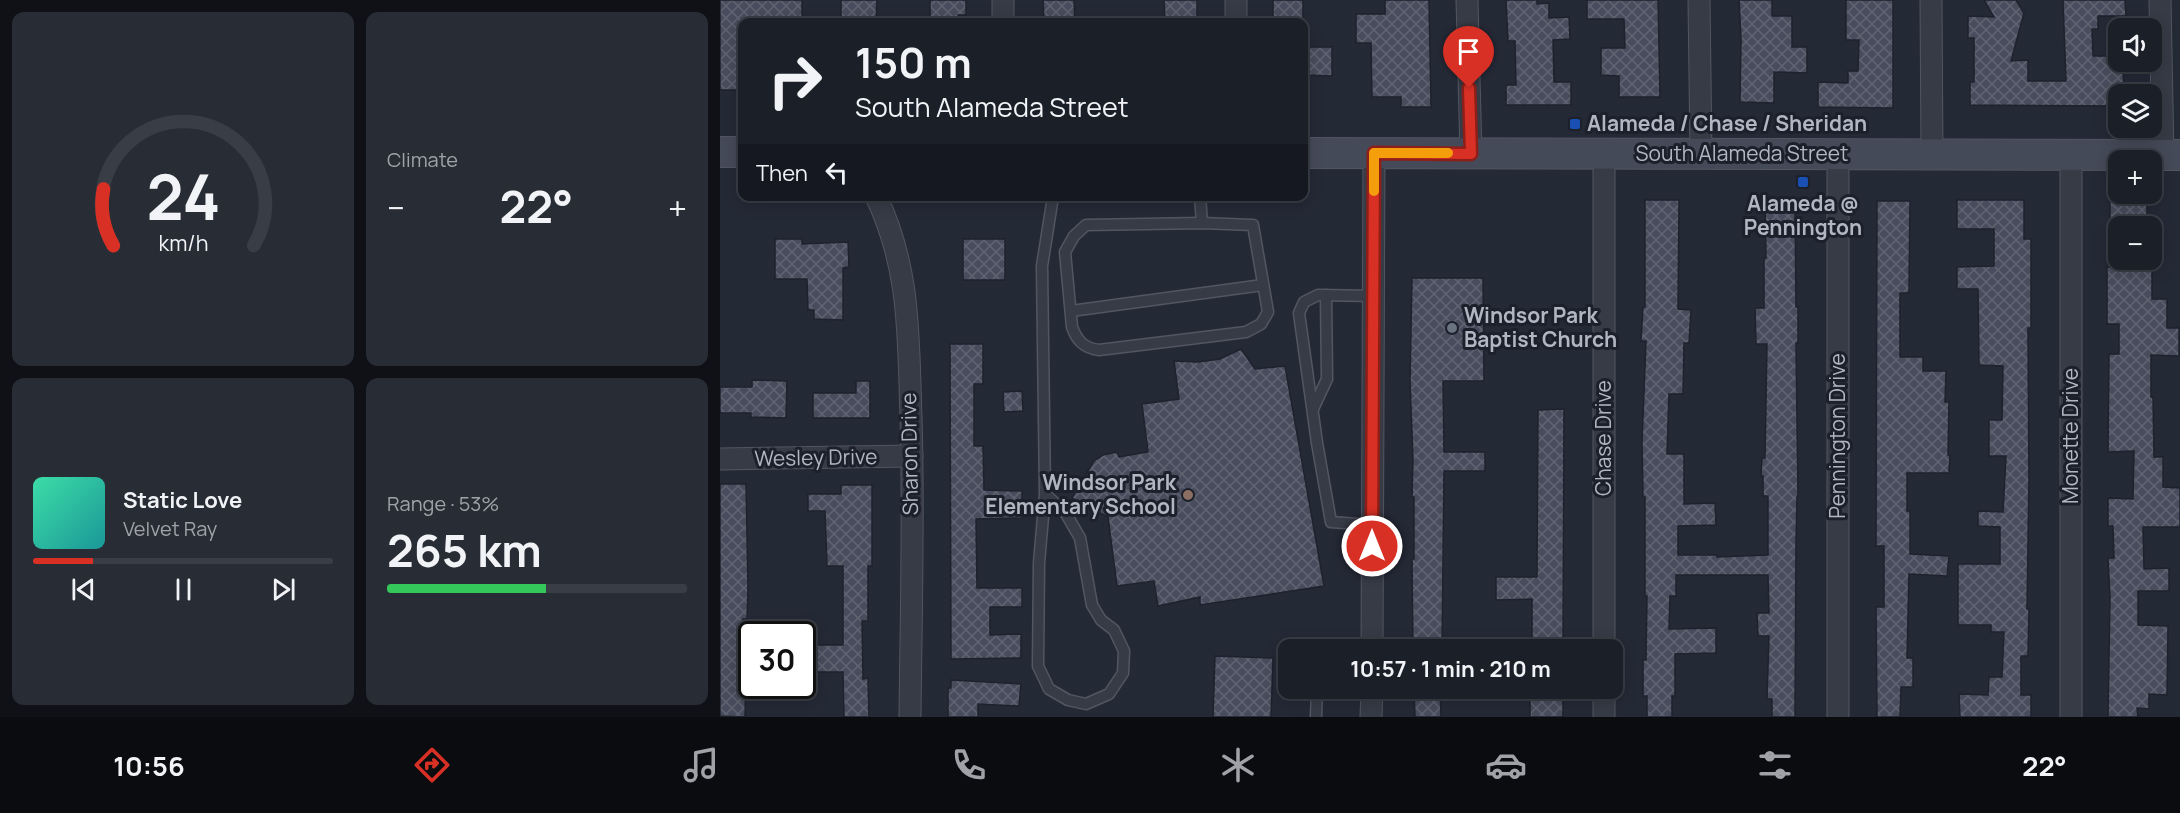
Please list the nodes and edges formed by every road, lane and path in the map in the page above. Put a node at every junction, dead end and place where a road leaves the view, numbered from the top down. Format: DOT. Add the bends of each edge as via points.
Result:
graph roads {
  1 [pos="1003,0"];
  2 [pos="1236,0"];
  3 [pos="1467,0"];
  4 [pos="1699,0"];
  5 [pos="1931,0"];
  6 [pos="2160,0"];
  7 [pos="1003,18"];
  8 [pos="1236,18"];
  9 [pos="720,152"];
  10 [pos="738,152"];
  11 [pos="1308,153"];
  12 [pos="1374,153"];
  13 [pos="1471,154"];
  14 [pos="1604,154"];
  15 [pos="1701,154"];
  16 [pos="1838,154"];
  17 [pos="1932,154"];
  18 [pos="2071,155"];
  19 [pos="2172,155"];
  20 [pos="878,201"];
  21 [pos="1052,201"];
  22 [pos="1200,201"];
  23 [pos="1202,223"];
  24 [pos="1263,285"];
  25 [pos="1326,296"];
  26 [pos="1373,296"];
  27 [pos="1071,311"];
  28 [pos="1312,410"];
  29 [pos="912,456"];
  30 [pos="720,459"];
  31 [pos="1045,494"];
  32 [pos="1372,525"];
  33 [pos="1372,639"];
  34 [pos="1604,639"];
  35 [pos="1317,699"];
  36 [pos="1372,699"];
  37 [pos="1604,699"];
  38 [pos="910,717"];
  39 [pos="1316,717"];
  40 [pos="1371,717"];
  41 [pos="1604,717"];
  42 [pos="1838,717"];
  43 [pos="2071,717"];
  1 -- 7 [label="street"];
  2 -- 8 [label="street"];
  3 -- 13 [label="street"];
  4 -- 15 [label="street"];
  5 -- 17 [label="street"];
  6 -- 19 [label="street"];
  9 -- 10 [label="main road"];
  11 -- 12 [label="main road, South Alameda Street"];
  12 -- 13 [label="main road, South Alameda Street"];
  12 -- 26 [label="street"];
  13 -- 14 [label="main road, South Alameda Street"];
  14 -- 15 [label="main road, South Alameda Street"];
  14 -- 34 [label="street, Chase Drive"];
  15 -- 16 [label="main road, South Alameda Street"];
  16 -- 17 [label="main road, South Alameda Street"];
  16 -- 42 [label="street, Pennington Drive"];
  17 -- 18 [label="main road, South Alameda Street"];
  18 -- 19 [label="main road, South Alameda Street"];
  18 -- 43 [label="street, Monette Drive"];
  20 -- 29 [label="street, Sharon Drive" via="903,275"];
  21 -- 31 [label="lane" via="1042,266"];
  22 -- 23 [label="lane"];
  23 -- 24 [label="lane" via="1253,225"];
  23 -- 27 [label="lane" via="1086,225 1065,252"];
  24 -- 27 [label="lane"];
  24 -- 27 [label="lane" via="1268,312 1261,324 1246,332 1099,350 1076,338"];
  25 -- 26 [label="lane"];
  25 -- 28 [label="lane" via="1327,379"];
  25 -- 28 [label="lane" via="1318,295 1304,302 1299,313"];
  26 -- 32 [label="street"];
  28 -- 32 [label="lane" via="1331,522"];
  29 -- 30 [label="street, Wesley Drive"];
  29 -- 38 [label="street, Sharon Drive"];
  31 -- 31 [label="lane" via="1039,563 1038,666 1049,688 1068,700 1086,704 1109,694 1123,673 1124,651 1114,630 1101,620 1092,605 1080,538 1065,512"];
  32 -- 33 [label="street"];
  35 -- 39 [label="lane"];
  36 -- 40 [label="street"];
  37 -- 41 [label="street"];
}
